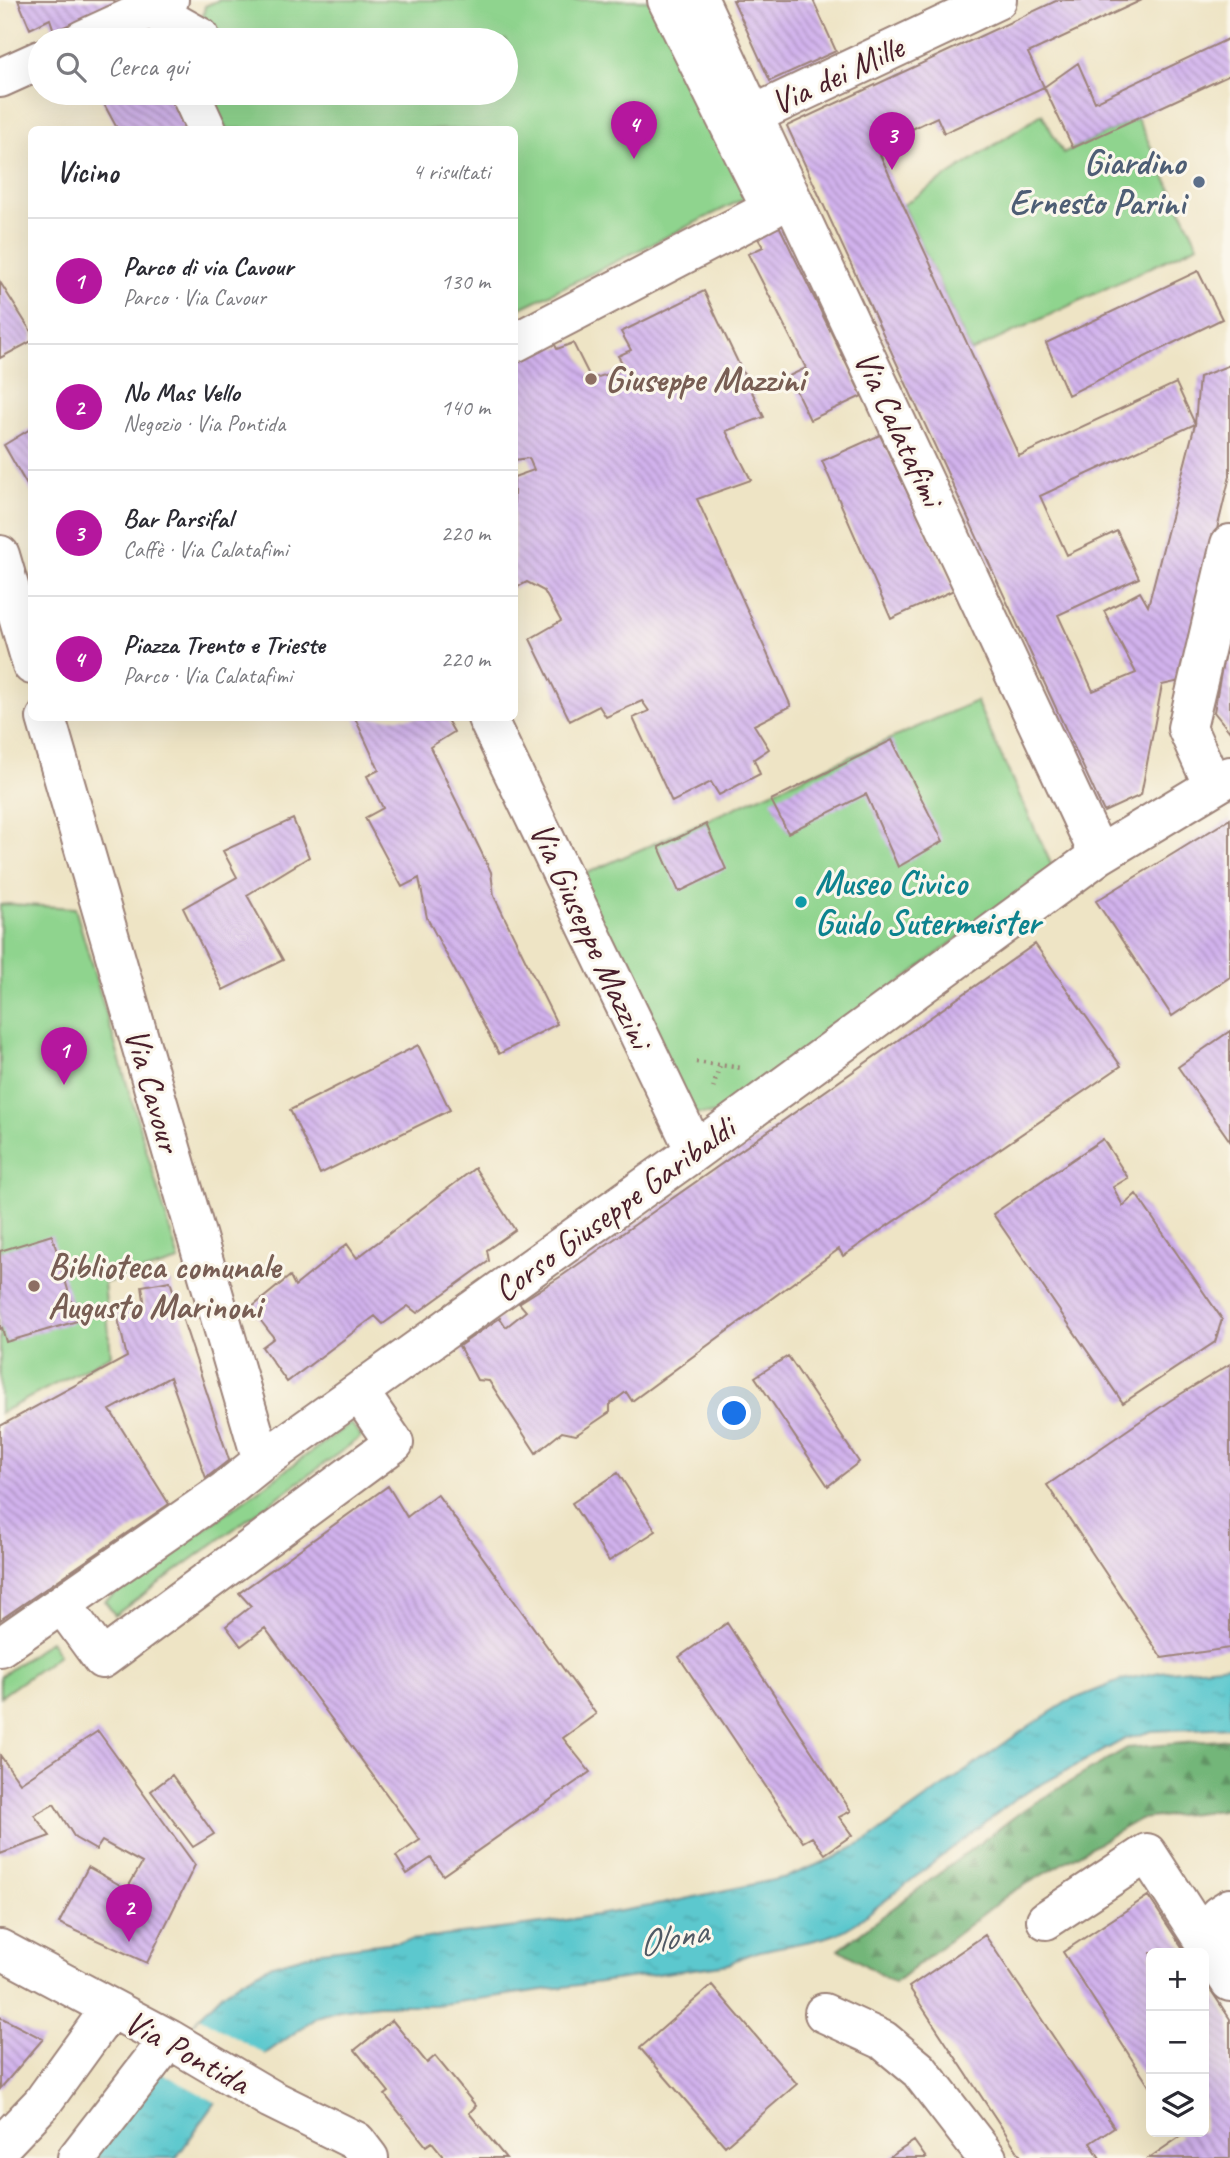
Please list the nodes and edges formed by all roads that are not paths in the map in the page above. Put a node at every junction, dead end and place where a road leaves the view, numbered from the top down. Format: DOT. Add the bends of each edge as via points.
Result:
graph roads {
  1 [pos="667,0"];
  2 [pos="699,0"];
  3 [pos="997,0"];
  4 [pos="166,17"];
  5 [pos="126,28"];
  6 [pos="28,65"];
  7 [pos="0,78"];
  8 [pos="196,105"];
  9 [pos="753,115"];
  10 [pos="205,126"];
  11 [pos="518,341"];
  12 [pos="1230,544"];
  13 [pos="0,555"];
  14 [pos="28,651"];
  15 [pos="47,721"];
  16 [pos="488,721"];
  17 [pos="1222,781"];
  18 [pos="1099,855"];
  19 [pos="695,1151"];
  20 [pos="359,1392"];
  21 [pos="262,1461"];
  22 [pos="62,1604"];
  23 [pos="0,1647"];
  24 [pos="1230,1908"];
  25 [pos="1046,1920"];
  26 [pos="1230,1931"];
  27 [pos="0,1949"];
  28 [pos="1230,1982"];
  29 [pos="110,2009"];
  30 [pos="824,2013"];
  31 [pos="169,2039"];
  32 [pos="0,2147"];
  33 [pos="77,2158"];
  34 [pos="369,2158"];
  35 [pos="987,2158"];
  1 -- 11 [label="street" via="771,209"];
  2 -- 9 [label="street, Via Calatafimi"];
  3 -- 9 [label="street, Via dei Mille"];
  4 -- 5 [label="street"];
  6 -- 7 [label="street"];
  8 -- 10 [label="street"];
  9 -- 18 [label="street, Via Calatafimi"];
  12 -- 17 [label="street" via="1187,728"];
  13 -- 14 [label="street"];
  15 -- 21 [label="street, Via Cavour"];
  16 -- 19 [label="street, Via Giuseppe Mazzini"];
  17 -- 18 [label="street, Corso Giuseppe Garibaldi"];
  18 -- 19 [label="street, Corso Giuseppe Garibaldi"];
  19 -- 20 [label="street, Corso Giuseppe Garibaldi"];
  20 -- 21 [label="street, Corso Giuseppe Garibaldi"];
  20 -- 22 [label="street" via="394,1443 102,1659"];
  21 -- 22 [label="street, Corso Giuseppe Garibaldi"];
  22 -- 23 [label="street, Corso Giuseppe Garibaldi"];
  24 -- 26 [label="street" via="1219,1915"];
  25 -- 28 [label="street" via="1147,1853"];
  27 -- 29 [label="street, Via Pontida"];
  29 -- 31 [label="street, Via Pontida"];
  29 -- 32 [label="street" via="41,2103"];
  30 -- 35 [label="street" via="883,2040 919,2070"];
  31 -- 33 [label="street"];
  31 -- 34 [label="street, Via Pontida" via="271,2099 356,2141"];
}
